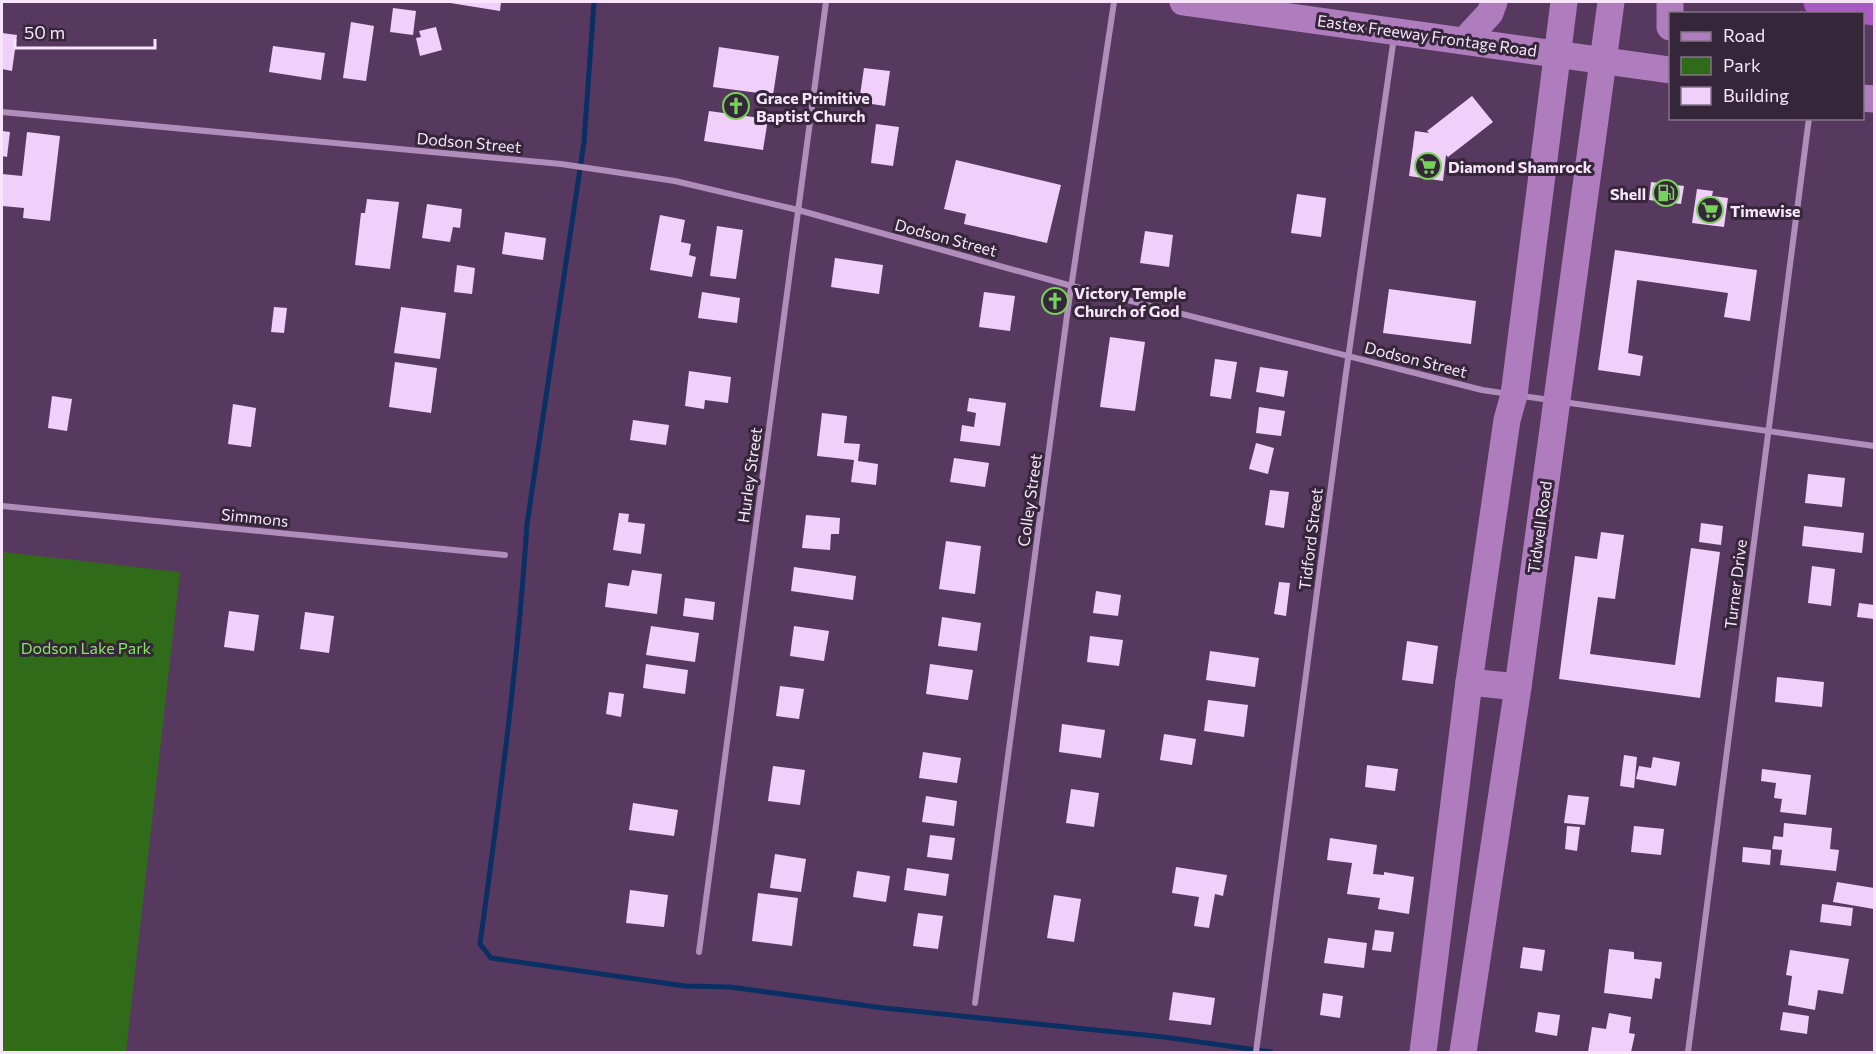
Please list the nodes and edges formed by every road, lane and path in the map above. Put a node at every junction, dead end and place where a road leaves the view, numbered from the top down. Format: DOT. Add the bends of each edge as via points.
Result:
graph roads {
  1 [pos="826,2"];
  2 [pos="1114,2"];
  3 [pos="1183,2"];
  4 [pos="1494,2"];
  5 [pos="1564,2"];
  6 [pos="1611,2"];
  7 [pos="1820,2"];
  8 [pos="1875,9"];
  9 [pos="1395,30"];
  10 [pos="1465,40"];
  11 [pos="1558,54"];
  12 [pos="1603,60"];
  13 [pos="1669,70"];
  14 [pos="2,112"];
  15 [pos="1809,120"];
  16 [pos="798,210"];
  17 [pos="1072,286"];
  18 [pos="1349,356"];
  19 [pos="1514,395"];
  20 [pos="1556,401"];
  21 [pos="1769,432"];
  22 [pos="1875,446"];
  23 [pos="2,506"];
  24 [pos="505,555"];
  25 [pos="1469,682"];
  26 [pos="1518,687"];
  27 [pos="699,952"];
  28 [pos="975,1003"];
  29 [pos="1256,1053"];
  30 [pos="1423,1053"];
  31 [pos="1463,1053"];
  32 [pos="1688,1053"];
  1 -- 16 [label="street, Hurley Street"];
  2 -- 17 [label="street, Colley Street"];
  3 -- 9 [label="main road, Eastex Freeway Frontage Road"];
  4 -- 10 [label="main road" via="1490,13"];
  5 -- 11 [label="main road"];
  6 -- 12 [label="main road, Tidwell Road"];
  7 -- 8 [label="highway"];
  9 -- 10 [label="main road, Eastex Freeway Frontage Road"];
  9 -- 18 [label="street, Tidford Street"];
  10 -- 11 [label="main road, Eastex Freeway Frontage Road"];
  11 -- 12 [label="main road, Eastex Freeway Frontage Road"];
  11 -- 19 [label="main road"];
  12 -- 13 [label="main road, Eastex Freeway Frontage Road"];
  12 -- 20 [label="main road, Tidwell Road"];
  14 -- 16 [label="street, Dodson Street" via="561,164 675,181"];
  15 -- 21 [label="street, Turner Drive"];
  16 -- 17 [label="street, Dodson Street"];
  16 -- 27 [label="street, Hurley Street"];
  17 -- 18 [label="street, Dodson Street"];
  17 -- 28 [label="street, Colley Street"];
  18 -- 19 [label="street, Dodson Street"];
  18 -- 29 [label="street, Tidford Street"];
  19 -- 20 [label="street, Dodson Street"];
  19 -- 25 [label="main road" via="1507,420"];
  20 -- 21 [label="street, Dodson Street"];
  20 -- 26 [label="main road, Tidwell Road"];
  21 -- 22 [label="street, Dodson Street"];
  21 -- 32 [label="street, Turner Drive"];
  23 -- 24 [label="street, Simmons"];
  25 -- 26 [label="main road"];
  25 -- 30 [label="main road"];
  26 -- 31 [label="main road, Tidwell Road"];
}
